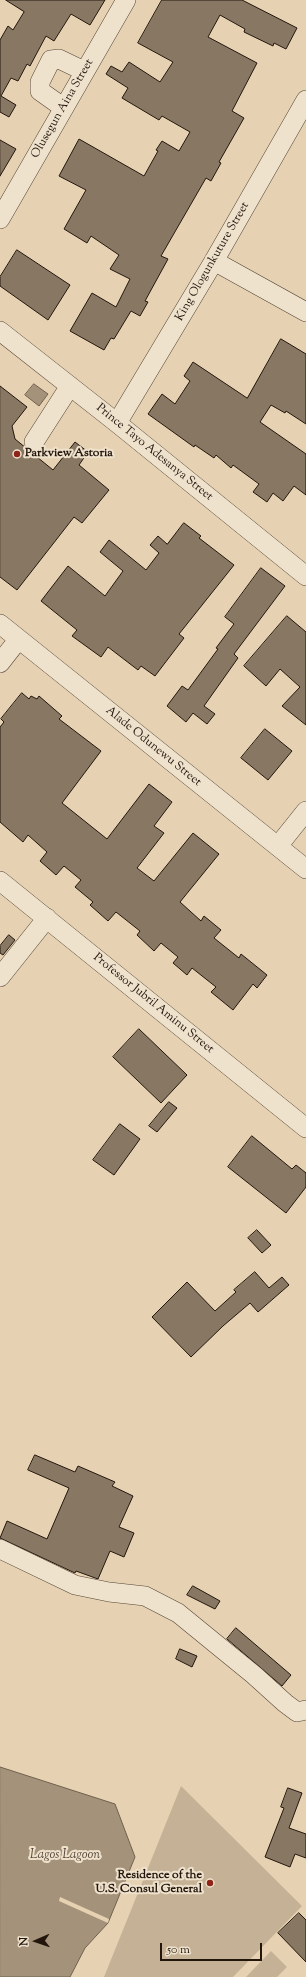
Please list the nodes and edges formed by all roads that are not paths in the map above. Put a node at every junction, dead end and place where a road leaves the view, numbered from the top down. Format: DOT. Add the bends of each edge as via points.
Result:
graph roads {
  1 [pos="126,0"];
  2 [pos="84,71"];
  3 [pos="306,100"];
  4 [pos="64,108"];
  5 [pos="0,219"];
  6 [pos="214,262"];
  7 [pos="306,312"];
  8 [pos="0,331"];
  9 [pos="70,386"];
  10 [pos="117,423"];
  11 [pos="34,442"];
  12 [pos="306,576"];
  13 [pos="0,624"];
  14 [pos="18,640"];
  15 [pos="0,663"];
  16 [pos="306,811"];
  17 [pos="278,846"];
  18 [pos="306,870"];
  19 [pos="0,881"];
  20 [pos="47,918"];
  21 [pos="0,978"];
  22 [pos="306,1128"];
  23 [pos="0,1550"];
  24 [pos="306,1710"];
  1 -- 2 [label="street, Olusegun Aina Street"];
  2 -- 4 [label="street, Olusegun Aina Street"];
  2 -- 4 [label="street" via="59,59 51,60 40,82 40,91"];
  3 -- 6 [label="street, King Ologunkuture Street"];
  4 -- 5 [label="street, Olusegun Aina Street"];
  6 -- 7 [label="street"];
  6 -- 10 [label="street, King Ologunkuture Street"];
  8 -- 9 [label="street, Prince Tayo Adesanya Street"];
  9 -- 10 [label="street, Prince Tayo Adesanya Street"];
  9 -- 11 [label="street"];
  10 -- 12 [label="street, Prince Tayo Adesanya Street"];
  13 -- 14 [label="street, Alade Odunewu Street"];
  14 -- 15 [label="street"];
  14 -- 17 [label="street, Alade Odunewu Street"];
  16 -- 17 [label="street"];
  17 -- 18 [label="street, Alade Odunewu Street"];
  19 -- 20 [label="street, Professor Jubril Aminu Street"];
  20 -- 21 [label="street"];
  20 -- 22 [label="street, Professor Jubril Aminu Street"];
  23 -- 24 [label="street" via="75,1585 152,1599 178,1613 210,1638 284,1703 297,1712"];
}
